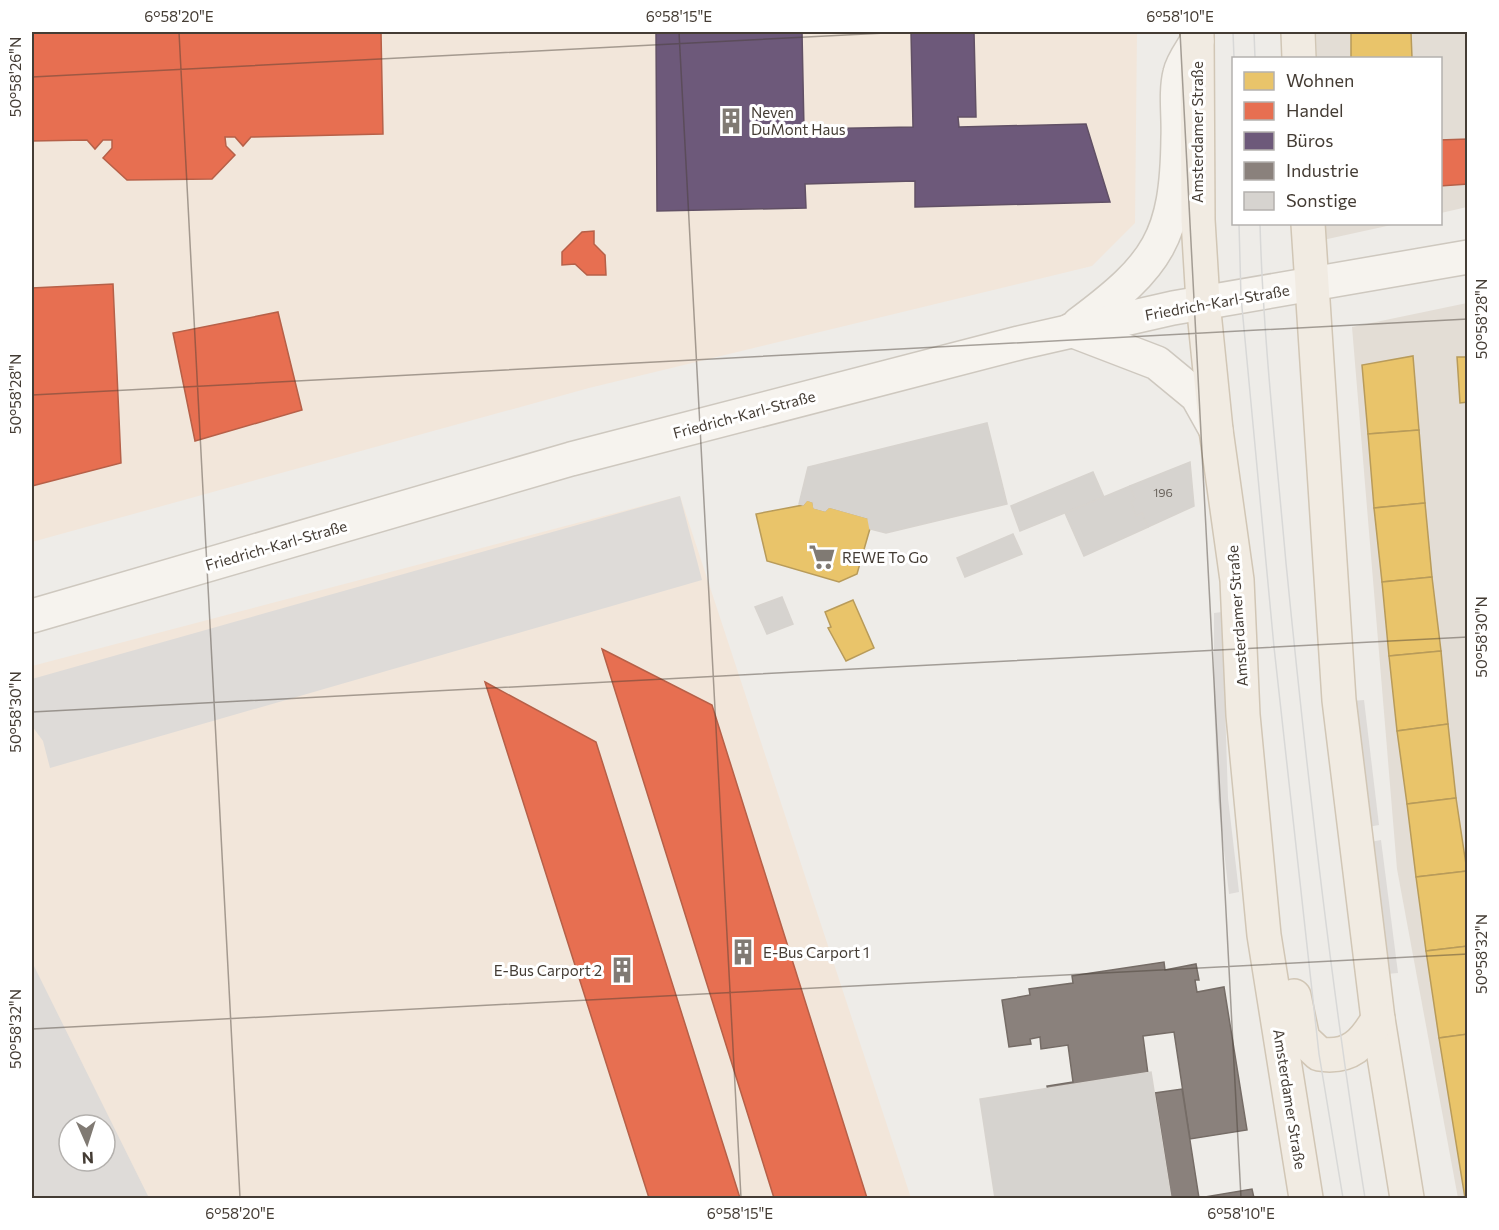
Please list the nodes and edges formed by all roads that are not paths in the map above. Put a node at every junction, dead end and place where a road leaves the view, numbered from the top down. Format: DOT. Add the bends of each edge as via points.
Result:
graph roads {
  1 [pos="1298,32"];
  2 [pos="1197,36"];
  3 [pos="1299,57"];
  4 [pos="1308,225"];
  5 [pos="1467,257"];
  6 [pos="1311,285"];
  7 [pos="1203,302"];
  8 [pos="1071,330"];
  9 [pos="1216,430"];
  10 [pos="32,616"];
  11 [pos="1264,935"];
  12 [pos="1378,1019"];
  13 [pos="1306,1198"];
  14 [pos="1407,1198"];
  1 -- 3 [label="main road"];
  2 -- 7 [label="main road, Amsterdamer Straße" via="1198,220"];
  2 -- 8 [label="main road" via="1180,73 1178,180 1172,215 1146,266 1125,290"];
  4 -- 6 [label="main road"];
  5 -- 6 [label="main road, Friedrich-Karl-Straße"];
  6 -- 7 [label="main road, Friedrich-Karl-Straße"];
  6 -- 12 [label="main road" via="1339,700"];
  7 -- 8 [label="main road, Friedrich-Karl-Straße"];
  7 -- 9 [label="main road, Amsterdamer Straße"];
  8 -- 9 [label="main road" via="1157,363 1197,396"];
  8 -- 10 [label="main road, Friedrich-Karl-Straße" via="571,459"];
  9 -- 11 [label="main road, Amsterdamer Straße" via="1237,580 1243,715"];
  11 -- 12 [label="main road" via="1290,967 1298,1016 1311,1049 1330,1056 1356,1048"];
  11 -- 13 [label="main road, Amsterdamer Straße"];
  12 -- 14 [label="main road"];
}
